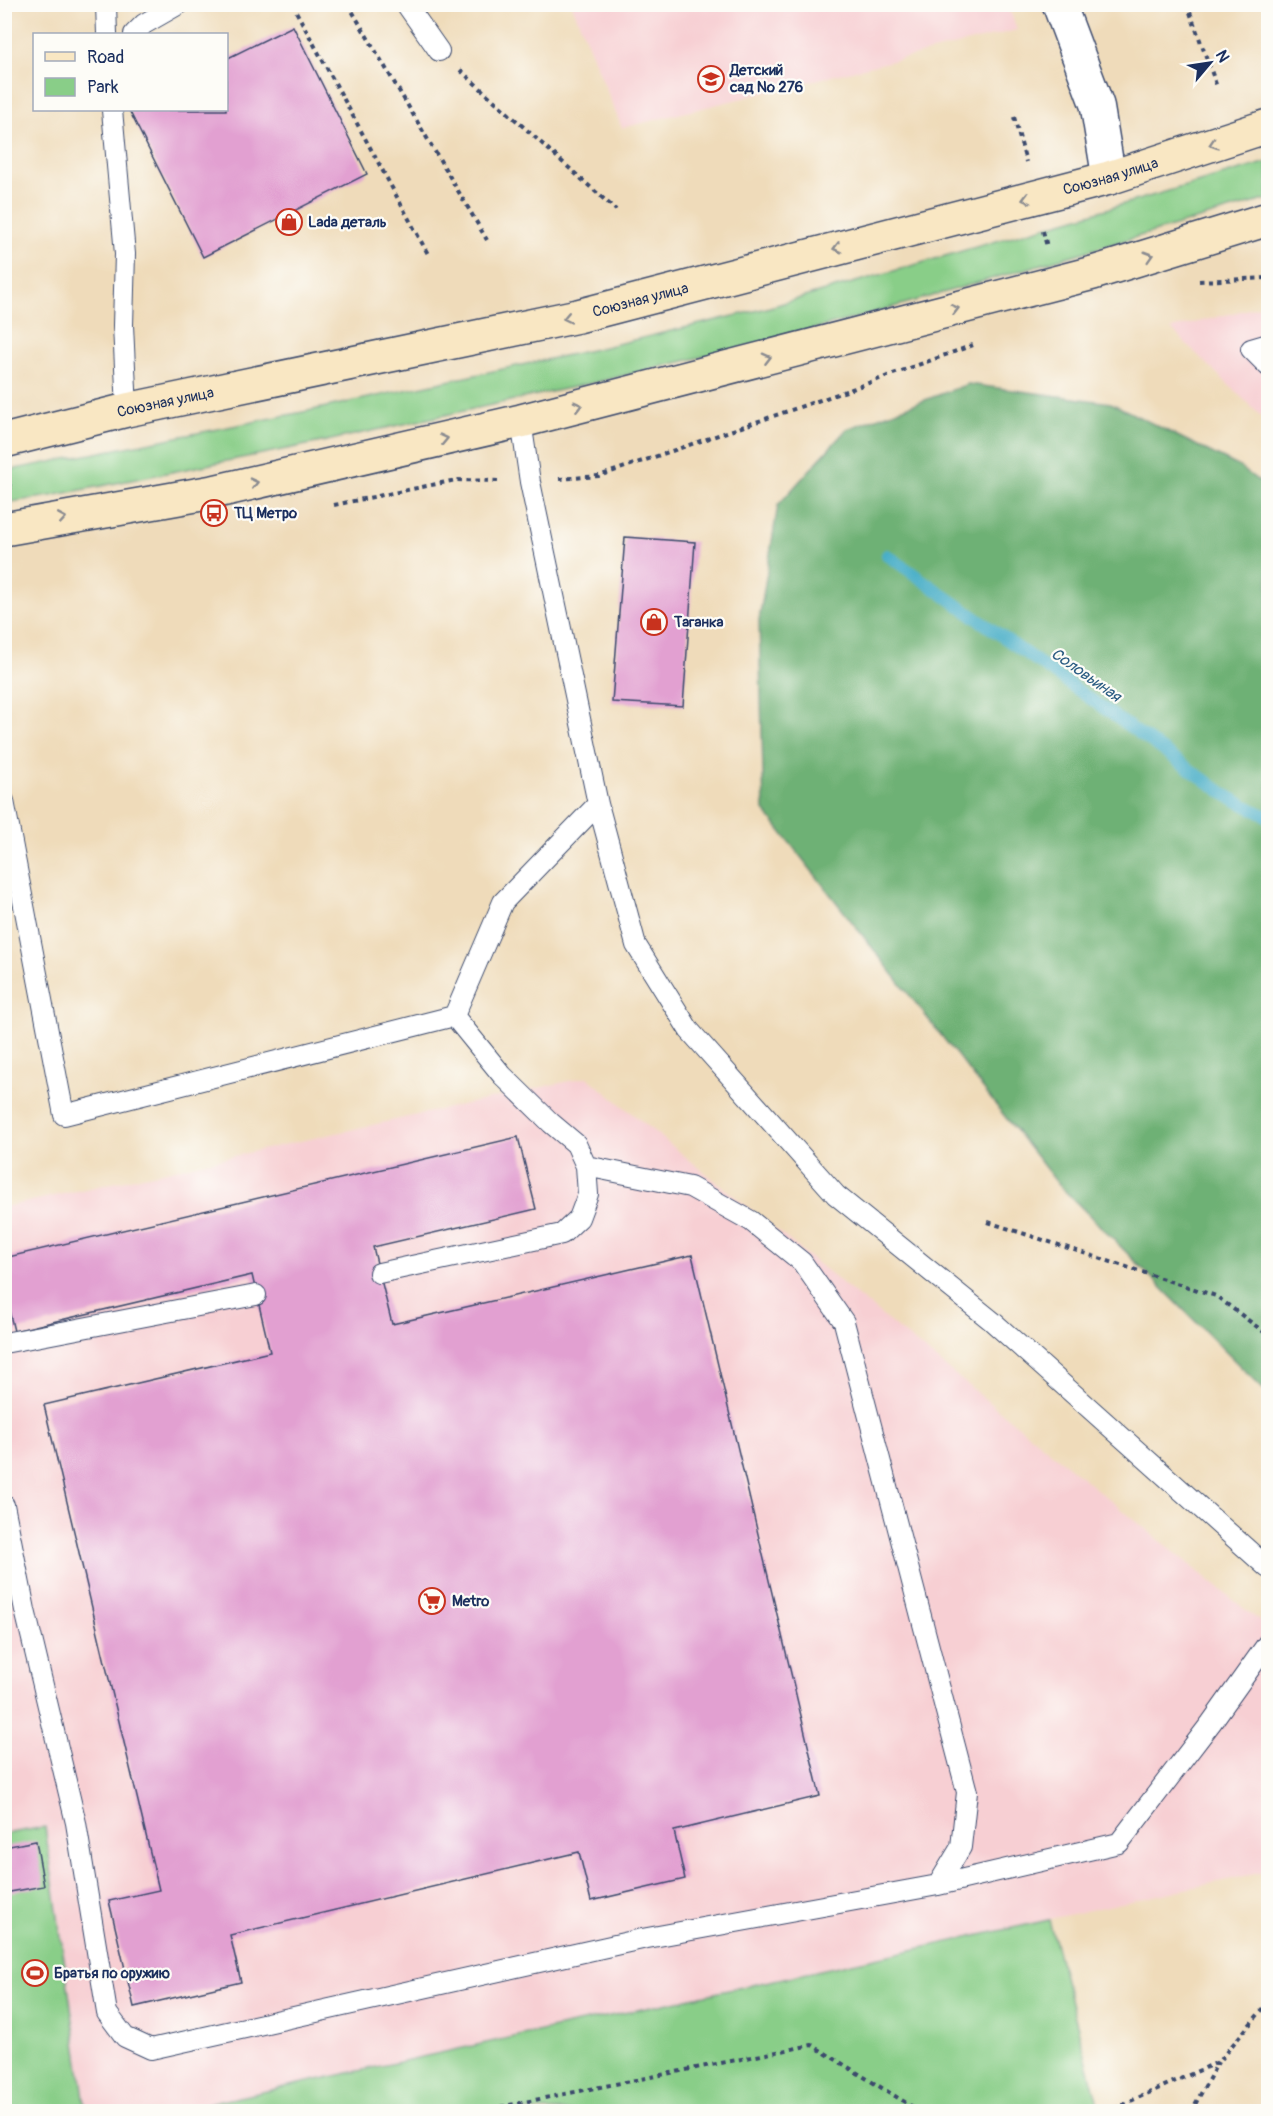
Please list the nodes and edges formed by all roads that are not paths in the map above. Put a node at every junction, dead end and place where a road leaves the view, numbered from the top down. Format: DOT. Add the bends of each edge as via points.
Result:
graph roads {
  1 [pos="106,4"];
  2 [pos="179,4"];
  3 [pos="406,4"];
  4 [pos="1059,4"];
  5 [pos="107,33"];
  6 [pos="135,33"];
  7 [pos="439,51"];
  8 [pos="112,111"];
  9 [pos="1269,126"];
  10 [pos="1109,178"];
  11 [pos="1269,219"];
  12 [pos="1269,344"];
  13 [pos="1269,366"];
  14 [pos="127,410"];
  15 [pos="521,421"];
  16 [pos="4,441"];
  17 [pos="4,529"];
  18 [pos="4,801"];
  19 [pos="598,804"];
  20 [pos="454,1016"];
  21 [pos="586,1166"];
  22 [pos="379,1273"];
  23 [pos="256,1296"];
  24 [pos="4,1343"];
  25 [pos="4,1505"];
  26 [pos="1269,1568"];
  27 [pos="1269,1643"];
  28 [pos="938,1885"];
  1 -- 5 [label="lane"];
  2 -- 6 [label="lane"];
  3 -- 7 [label="lane"];
  4 -- 10 [label="street" via="1097,105"];
  8 -- 14 [label="lane" via="125,254"];
  9 -- 10 [label="main road, Союзная улица, one-way"];
  10 -- 14 [label="main road, Союзная улица, one-way" via="578,316"];
  15 -- 11 [label="main road, one-way" via="1093,273"];
  12 -- 13 [label="lane" via="1251,349"];
  14 -- 16 [label="main road, Союзная улица"];
  17 -- 15 [label="main road, one-way" via="213,492"];
  15 -- 19 [label="lane" via="530,482"];
  18 -- 20 [label="lane" via="64,1115"];
  19 -- 20 [label="lane" via="503,902"];
  19 -- 26 [label="lane" via="636,945 689,1030 836,1195 992,1321"];
  20 -- 21 [label="lane" via="502,1075 576,1144"];
  21 -- 22 [label="lane" via="588,1194 579,1218 562,1234"];
  21 -- 28 [label="lane" via="690,1187 751,1221 802,1262 844,1322 967,1792 961,1847"];
  23 -- 24 [label="lane"];
  25 -- 28 [label="lane" via="76,1824 107,2013 125,2037 151,2049 642,1939"];
  27 -- 28 [label="lane" via="1119,1843"];
}
